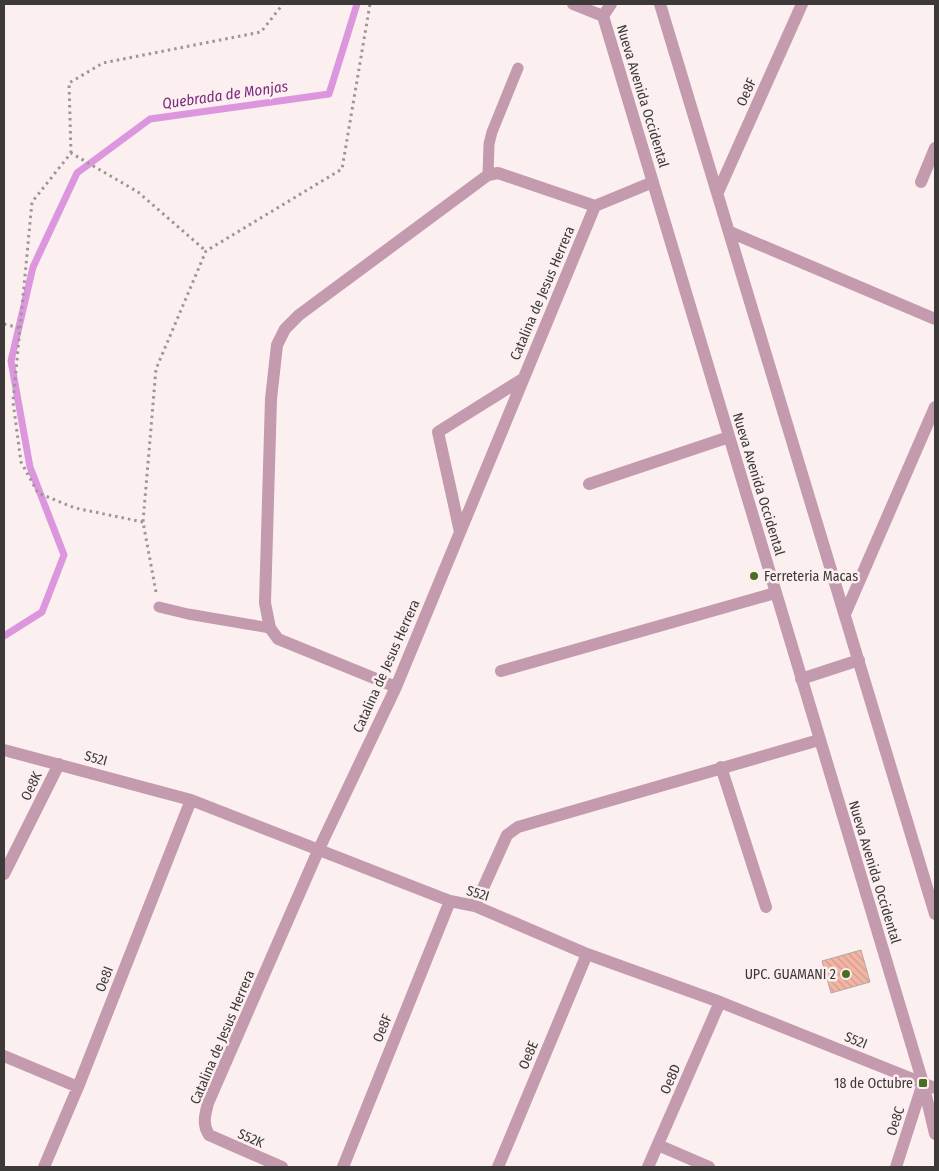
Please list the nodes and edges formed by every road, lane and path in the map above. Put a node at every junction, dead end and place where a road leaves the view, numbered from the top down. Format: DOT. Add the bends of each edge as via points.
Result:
graph roads {
  1 [pos="283,4"];
  2 [pos="370,4"];
  3 [pos="573,4"];
  4 [pos="660,4"];
  5 [pos="802,4"];
  6 [pos="607,10"];
  7 [pos="518,68"];
  8 [pos="935,148"];
  9 [pos="71,153"];
  10 [pos="488,175"];
  11 [pos="653,182"];
  12 [pos="921,182"];
  13 [pos="718,192"];
  14 [pos="595,206"];
  15 [pos="730,232"];
  16 [pos="206,251"];
  17 [pos="935,318"];
  18 [pos="4,324"];
  19 [pos="20,328"];
  20 [pos="521,380"];
  21 [pos="935,407"];
  22 [pos="729,437"];
  23 [pos="589,484"];
  24 [pos="144,522"];
  25 [pos="460,532"];
  26 [pos="776,593"];
  27 [pos="159,607"];
  28 [pos="845,614"];
  29 [pos="270,628"];
  30 [pos="858,660"];
  31 [pos="501,671"];
  32 [pos="801,679"];
  33 [pos="396,687"];
  34 [pos="819,740"];
  35 [pos="4,750"];
  36 [pos="58,764"];
  37 [pos="721,768"];
  38 [pos="190,800"];
  39 [pos="318,851"];
  40 [pos="4,874"];
  41 [pos="450,901"];
  42 [pos="475,906"];
  43 [pos="766,907"];
  44 [pos="935,914"];
  45 [pos="587,954"];
  46 [pos="720,1002"];
  47 [pos="4,1056"];
  48 [pos="923,1083"];
  49 [pos="78,1087"];
  50 [pos="935,1088"];
  51 [pos="935,1134"];
  52 [pos="209,1135"];
  53 [pos="658,1145"];
  54 [pos="44,1167"];
  55 [pos="282,1167"];
  56 [pos="343,1167"];
  57 [pos="498,1167"];
  58 [pos="648,1167"];
  59 [pos="708,1167"];
  60 [pos="896,1167"];
  1 -- 9 [label="path" via="261,32 103,63 69,83"];
  2 -- 16 [label="path" via="342,168"];
  3 -- 6 [label="street"];
  4 -- 13 [label="street"];
  5 -- 13 [label="street, Oe8F"];
  6 -- 11 [label="street, Nueva Avenida Occidental"];
  7 -- 10 [label="lane" via="492,132"];
  8 -- 12 [label="street"];
  9 -- 16 [label="path" via="138,192"];
  9 -- 19 [label="path" via="32,202"];
  10 -- 14 [label="street" via="498,173"];
  10 -- 29 [label="street" via="299,315 276,344 265,577 266,615"];
  11 -- 14 [label="street"];
  11 -- 22 [label="street, Nueva Avenida Occidental"];
  13 -- 15 [label="street"];
  14 -- 20 [label="street, Catalina de Jesus Herrera"];
  15 -- 17 [label="street"];
  15 -- 28 [label="street"];
  16 -- 24 [label="path" via="156,369"];
  18 -- 19 [label="path"];
  19 -- 24 [label="path" via="13,402 21,462 38,493 76,508"];
  20 -- 25 [label="street, Catalina de Jesus Herrera"];
  20 -- 25 [label="street" via="438,432"];
  21 -- 28 [label="street"];
  22 -- 23 [label="street"];
  22 -- 26 [label="street, Nueva Avenida Occidental"];
  24 -- 27 [label="path"];
  25 -- 33 [label="street, Catalina de Jesus Herrera"];
  26 -- 31 [label="street"];
  26 -- 32 [label="street, Nueva Avenida Occidental"];
  27 -- 29 [label="lane"];
  28 -- 30 [label="street"];
  29 -- 33 [label="street" via="278,639"];
  30 -- 32 [label="street"];
  30 -- 44 [label="street"];
  32 -- 34 [label="street, Nueva Avenida Occidental"];
  33 -- 39 [label="street, Catalina de Jesus Herrera"];
  34 -- 37 [label="street"];
  34 -- 48 [label="street, Nueva Avenida Occidental"];
  35 -- 36 [label="street, S52I"];
  36 -- 38 [label="street, S52I"];
  36 -- 40 [label="street, Oe8K"];
  37 -- 42 [label="street" via="518,827 507,835"];
  37 -- 43 [label="street"];
  38 -- 39 [label="street, S52I"];
  38 -- 49 [label="street, Oe8I"];
  39 -- 41 [label="street, S52I"];
  39 -- 52 [label="street, Catalina de Jesus Herrera" via="208,1103 204,1128"];
  41 -- 42 [label="street, S52I"];
  41 -- 56 [label="street, Oe8F"];
  42 -- 45 [label="street, S52I"];
  45 -- 46 [label="street, S52I"];
  45 -- 57 [label="street, Oe8E"];
  46 -- 48 [label="street, S52I"];
  46 -- 53 [label="street, Oe8D"];
  47 -- 49 [label="street"];
  48 -- 50 [label="street, S52I"];
  48 -- 51 [label="street, Nueva Avenida Occidental"];
  48 -- 60 [label="street, Oe8C"];
  49 -- 54 [label="street, Oe8I"];
  52 -- 55 [label="street, S52K"];
  53 -- 58 [label="street, Oe8D"];
  53 -- 59 [label="street"];
}
